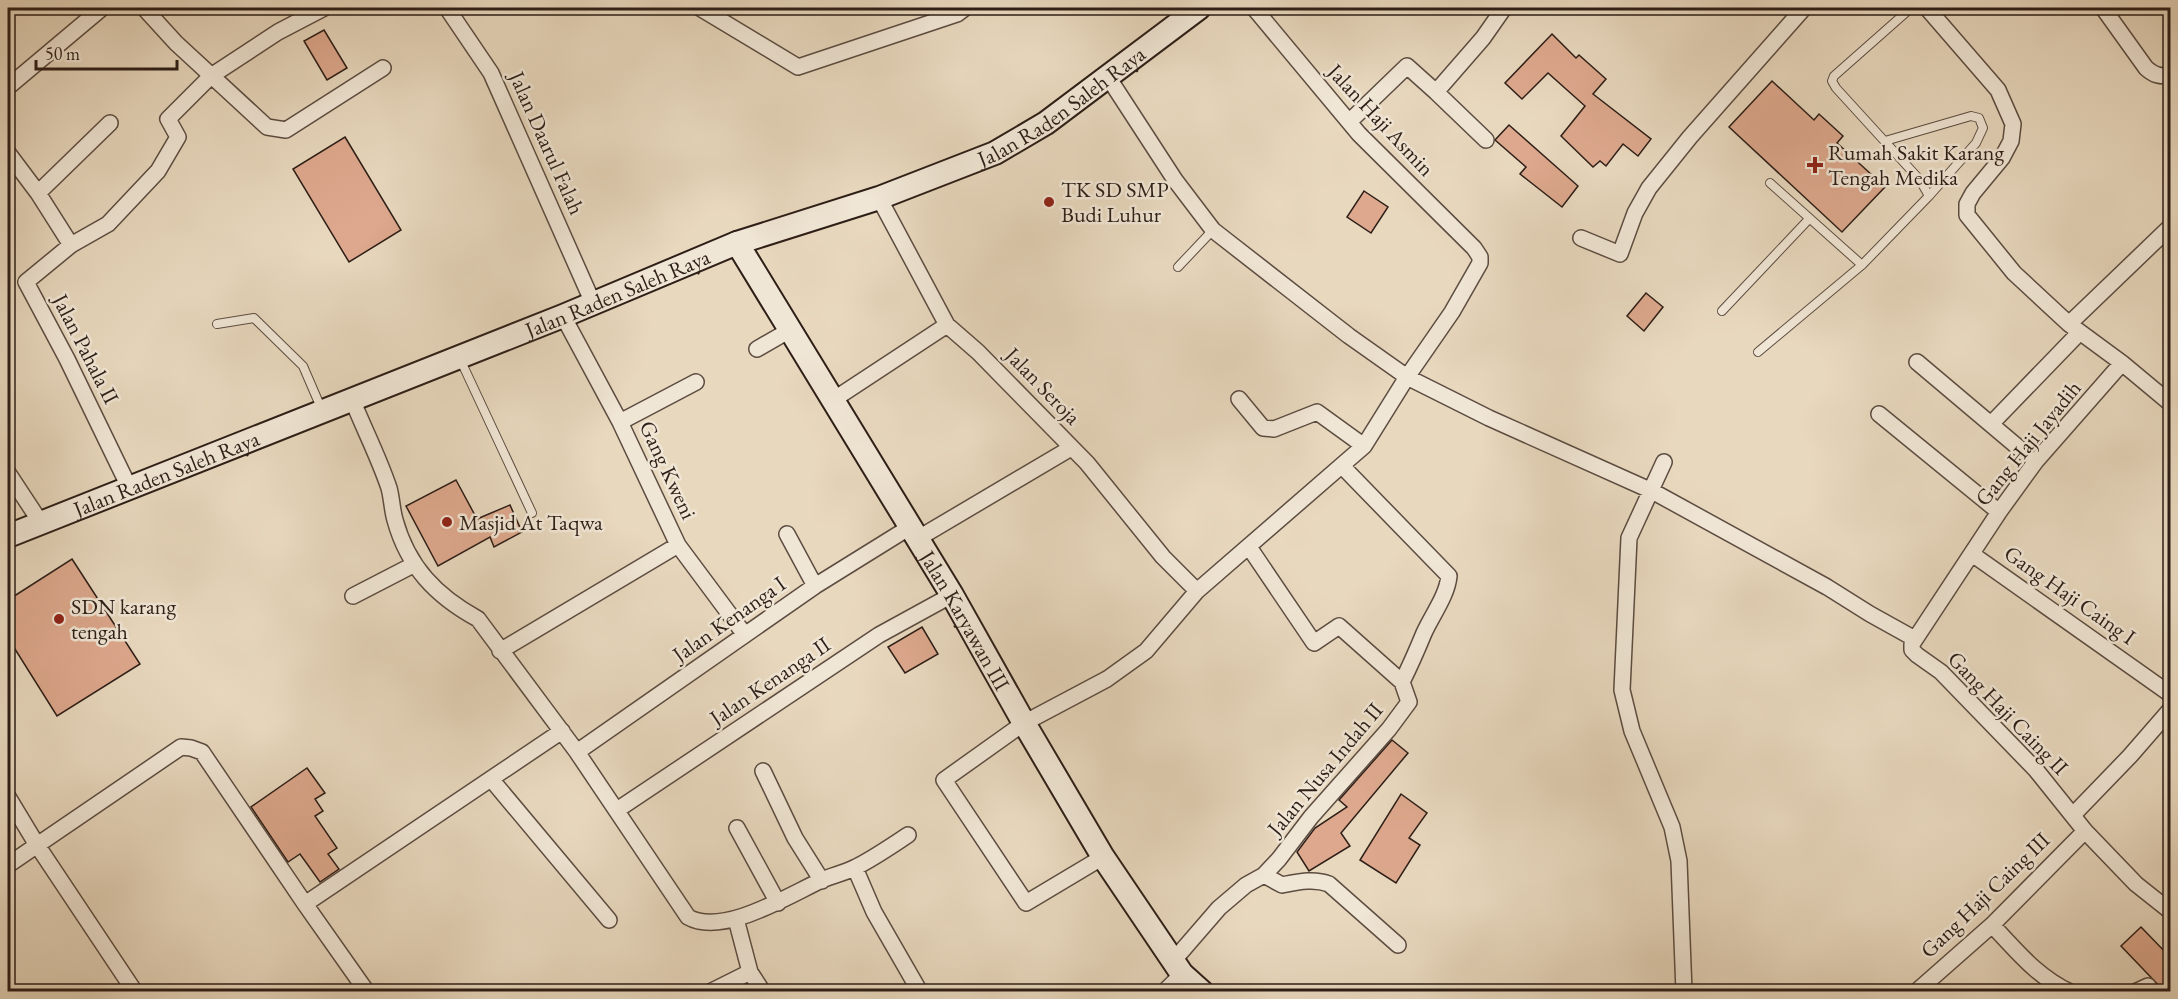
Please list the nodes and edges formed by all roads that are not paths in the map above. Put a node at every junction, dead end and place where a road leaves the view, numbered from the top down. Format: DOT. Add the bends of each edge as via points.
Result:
graph roads {
  1 [pos="102,8"];
  2 [pos="144,8"];
  3 [pos="324,8"];
  4 [pos="447,8"];
  5 [pos="700,8"];
  6 [pos="965,8"];
  7 [pos="1199,8"];
  8 [pos="1254,8"];
  9 [pos="1504,8"];
  10 [pos="1804,8"];
  11 [pos="1911,8"];
  12 [pos="1927,8"];
  13 [pos="2103,8"];
  14 [pos="300,13"];
  15 [pos="383,68"];
  16 [pos="2170,75"];
  17 [pos="212,76"];
  18 [pos="1108,77"];
  19 [pos="8,87"];
  20 [pos="1436,92"];
  21 [pos="1349,122"];
  22 [pos="110,123"];
  23 [pos="1486,140"];
  24 [pos="1885,141"];
  25 [pos="8,153"];
  26 [pos="1770,183"];
  27 [pos="38,193"];
  28 [pos="1929,196"];
  29 [pos="879,198"];
  30 [pos="1809,219"];
  31 [pos="2170,227"];
  32 [pos="1213,230"];
  33 [pos="1581,238"];
  34 [pos="737,243"];
  35 [pos="71,244"];
  36 [pos="1862,265"];
  37 [pos="1178,267"];
  38 [pos="593,303"];
  39 [pos="1722,311"];
  40 [pos="563,316"];
  41 [pos="217,324"];
  42 [pos="947,325"];
  43 [pos="2075,328"];
  44 [pos="790,330"];
  45 [pos="757,349"];
  46 [pos="1758,352"];
  47 [pos="459,357"];
  48 [pos="1917,362"];
  49 [pos="2122,363"];
  50 [pos="1407,377"];
  51 [pos="696,382"];
  52 [pos="352,399"];
  53 [pos="1239,399"];
  54 [pos="833,400"];
  55 [pos="2170,402"];
  56 [pos="323,411"];
  57 [pos="1879,414"];
  58 [pos="620,422"];
  59 [pos="1991,424"];
  60 [pos="1364,446"];
  61 [pos="1071,448"];
  62 [pos="2026,454"];
  63 [pos="1664,462"];
  64 [pos="1342,466"];
  65 [pos="8,473"];
  66 [pos="130,489"];
  67 [pos="1652,491"];
  68 [pos="1999,512"];
  69 [pos="532,513"];
  70 [pos="40,523"];
  71 [pos="914,533"];
  72 [pos="787,534"];
  73 [pos="8,536"];
  74 [pos="678,545"];
  75 [pos="1249,547"];
  76 [pos="1972,554"];
  77 [pos="413,565"];
  78 [pos="815,586"];
  79 [pos="1197,591"];
  80 [pos="353,596"];
  81 [pos="952,596"];
  82 [pos="745,635"];
  83 [pos="1915,639"];
  84 [pos="500,651"];
  85 [pos="1402,682"];
  86 [pos="2170,694"];
  87 [pos="2170,710"];
  88 [pos="1024,723"];
  89 [pos="562,731"];
  90 [pos="577,752"];
  91 [pos="762,771"];
  92 [pos="491,779"];
  93 [pos="8,797"];
  94 [pos="617,810"];
  95 [pos="2073,815"];
  96 [pos="737,828"];
  97 [pos="2085,831"];
  98 [pos="908,835"];
  99 [pos="37,845"];
  100 [pos="1103,857"];
  101 [pos="8,865"];
  102 [pos="855,868"];
  103 [pos="1264,874"];
  104 [pos="822,880"];
  105 [pos="778,903"];
  106 [pos="305,904"];
  107 [pos="2170,911"];
  108 [pos="736,919"];
  109 [pos="609,920"];
  110 [pos="1992,925"];
  111 [pos="1398,945"];
  112 [pos="1178,967"];
  113 [pos="750,972"];
  114 [pos="729,987"];
  115 [pos="135,992"];
  116 [pos="367,992"];
  117 [pos="710,992"];
  118 [pos="763,992"];
  119 [pos="920,992"];
  120 [pos="1164,992"];
  121 [pos="1202,992"];
  122 [pos="1684,992"];
  123 [pos="1916,992"];
  124 [pos="2070,992"];
  1 -- 19 [label="street"];
  2 -- 17 [label="street"];
  3 -- 14 [label="street"];
  4 -- 38 [label="street, Jalan Daarul Falah" via="491,73"];
  5 -- 6 [label="street" via="798,67"];
  7 -- 18 [label="main road, Jalan Raden Saleh Raya"];
  8 -- 21 [label="street, Jalan Haji Asmin"];
  9 -- 20 [label="street"];
  10 -- 33 [label="street" via="1649,188 1620,254"];
  11 -- 24 [label="lane" via="1832,81"];
  12 -- 43 [label="street" via="1998,90 2013,124 2011,141 1973,193 1967,204 1967,216 2014,273"];
  13 -- 16 [label="street" via="2146,68 2161,77"];
  14 -- 17 [label="street"];
  15 -- 17 [label="street" via="286,130 267,127"];
  17 -- 35 [label="street" via="168,119 178,137 158,171 108,224"];
  18 -- 29 [label="main road, Jalan Raden Saleh Raya" via="1046,123 995,153"];
  18 -- 32 [label="street" via="1175,180"];
  20 -- 21 [label="street" via="1407,66"];
  20 -- 23 [label="street"];
  21 -- 50 [label="street, Jalan Haji Asmin" via="1480,257 1478,269 1452,312"];
  22 -- 27 [label="street"];
  24 -- 28 [label="lane"];
  24 -- 28 [label="lane" via="1971,116 1979,118 1983,128 1976,143"];
  25 -- 27 [label="street"];
  26 -- 30 [label="lane"];
  27 -- 35 [label="street"];
  28 -- 36 [label="lane"];
  29 -- 34 [label="main road, Jalan Raden Saleh Raya"];
  29 -- 42 [label="street, Jalan Seroja"];
  30 -- 36 [label="lane"];
  30 -- 39 [label="lane"];
  31 -- 43 [label="street"];
  32 -- 37 [label="lane"];
  32 -- 50 [label="street"];
  34 -- 38 [label="main road, Jalan Raden Saleh Raya"];
  34 -- 44 [label="main road, Jalan Karyawan III"];
  35 -- 66 [label="street, Jalan Pahala II" via="27,282"];
  36 -- 46 [label="lane"];
  38 -- 40 [label="main road, Jalan Raden Saleh Raya"];
  40 -- 47 [label="main road, Jalan Raden Saleh Raya"];
  40 -- 58 [label="street, Gang Kweni"];
  41 -- 56 [label="lane" via="254,318 303,366"];
  42 -- 54 [label="street"];
  42 -- 61 [label="street, Jalan Seroja"];
  43 -- 49 [label="street"];
  43 -- 59 [label="street"];
  44 -- 45 [label="street"];
  44 -- 54 [label="main road, Jalan Karyawan III"];
  47 -- 52 [label="main road, Jalan Raden Saleh Raya"];
  47 -- 69 [label="lane"];
  48 -- 59 [label="street"];
  49 -- 55 [label="street"];
  49 -- 68 [label="street, Gang Haji Jayadih" via="2036,461"];
  50 -- 60 [label="street"];
  50 -- 67 [label="street"];
  51 -- 58 [label="street"];
  52 -- 56 [label="main road, Jalan Raden Saleh Raya"];
  52 -- 77 [label="street" via="390,490 395,521"];
  53 -- 60 [label="street" via="1263,428 1274,429 1317,412"];
  54 -- 71 [label="main road, Jalan Karyawan III"];
  56 -- 66 [label="main road, Jalan Raden Saleh Raya"];
  57 -- 68 [label="street"];
  58 -- 74 [label="street, Gang Kweni"];
  59 -- 62 [label="street"];
  60 -- 64 [label="street"];
  61 -- 71 [label="street, Jalan Kenanga I"];
  61 -- 79 [label="street, Jalan Seroja" via="1163,557"];
  63 -- 67 [label="street"];
  64 -- 75 [label="street"];
  64 -- 85 [label="street, Jalan Nusa Indah II" via="1448,574 1438,607"];
  65 -- 70 [label="street"];
  66 -- 70 [label="main road, Jalan Raden Saleh Raya"];
  67 -- 83 [label="street"];
  67 -- 122 [label="street" via="1629,538 1622,690 1632,731 1672,827 1679,861"];
  68 -- 76 [label="street, Gang Haji Jayadih"];
  70 -- 73 [label="main road, Jalan Raden Saleh Raya"];
  71 -- 78 [label="street, Jalan Kenanga I"];
  71 -- 81 [label="main road, Jalan Karyawan III"];
  72 -- 78 [label="street"];
  74 -- 82 [label="street, Gang Kweni"];
  74 -- 84 [label="street"];
  75 -- 79 [label="street"];
  75 -- 85 [label="street" via="1314,643 1339,626"];
  76 -- 83 [label="street"];
  76 -- 86 [label="street, Gang Haji Caing I"];
  77 -- 80 [label="street"];
  77 -- 84 [label="street" via="433,588 478,619"];
  78 -- 82 [label="street, Jalan Kenanga I"];
  79 -- 88 [label="street" via="1146,651 1107,679"];
  81 -- 88 [label="main road, Jalan Karyawan III"];
  81 -- 94 [label="street, Jalan Kenanga II" via="879,635"];
  82 -- 90 [label="street, Jalan Kenanga I"];
  83 -- 95 [label="street, Gang Haji Caing II" via="1912,650 1941,672 2036,770"];
  84 -- 89 [label="street"];
  85 -- 103 [label="street, Jalan Nusa Indah II" via="1409,702"];
  87 -- 95 [label="street"];
  88 -- 100 [label="main road, Jalan Karyawan III"];
  88 -- 100 [label="street" via="944,780 1026,903"];
  89 -- 90 [label="street"];
  89 -- 92 [label="street"];
  90 -- 94 [label="street"];
  91 -- 104 [label="street" via="795,838"];
  92 -- 106 [label="street"];
  92 -- 109 [label="street"];
  93 -- 99 [label="street"];
  94 -- 108 [label="street" via="688,917 697,922"];
  95 -- 97 [label="street"];
  96 -- 105 [label="street"];
  97 -- 107 [label="street" via="2136,884"];
  97 -- 110 [label="street, Gang Haji Caing III"];
  98 -- 102 [label="street"];
  99 -- 101 [label="street"];
  99 -- 106 [label="street" via="181,747 191,748 202,752"];
  99 -- 115 [label="street"];
  100 -- 112 [label="main road, Jalan Karyawan III"];
  102 -- 104 [label="street"];
  102 -- 119 [label="street" via="873,912"];
  103 -- 111 [label="street" via="1282,885 1329,884"];
  103 -- 112 [label="street, Jalan Nusa Indah II" via="1219,908"];
  104 -- 105 [label="street"];
  105 -- 108 [label="street"];
  106 -- 116 [label="street"];
  108 -- 113 [label="street"];
  110 -- 123 [label="street, Gang Haji Caing III"];
  110 -- 124 [label="street" via="2036,972"];
  112 -- 120 [label="street, Jalan Nusa Indah II"];
  112 -- 121 [label="main road, Jalan Karyawan III"];
  113 -- 114 [label="street"];
  113 -- 118 [label="street"];
  114 -- 117 [label="street"];
}
